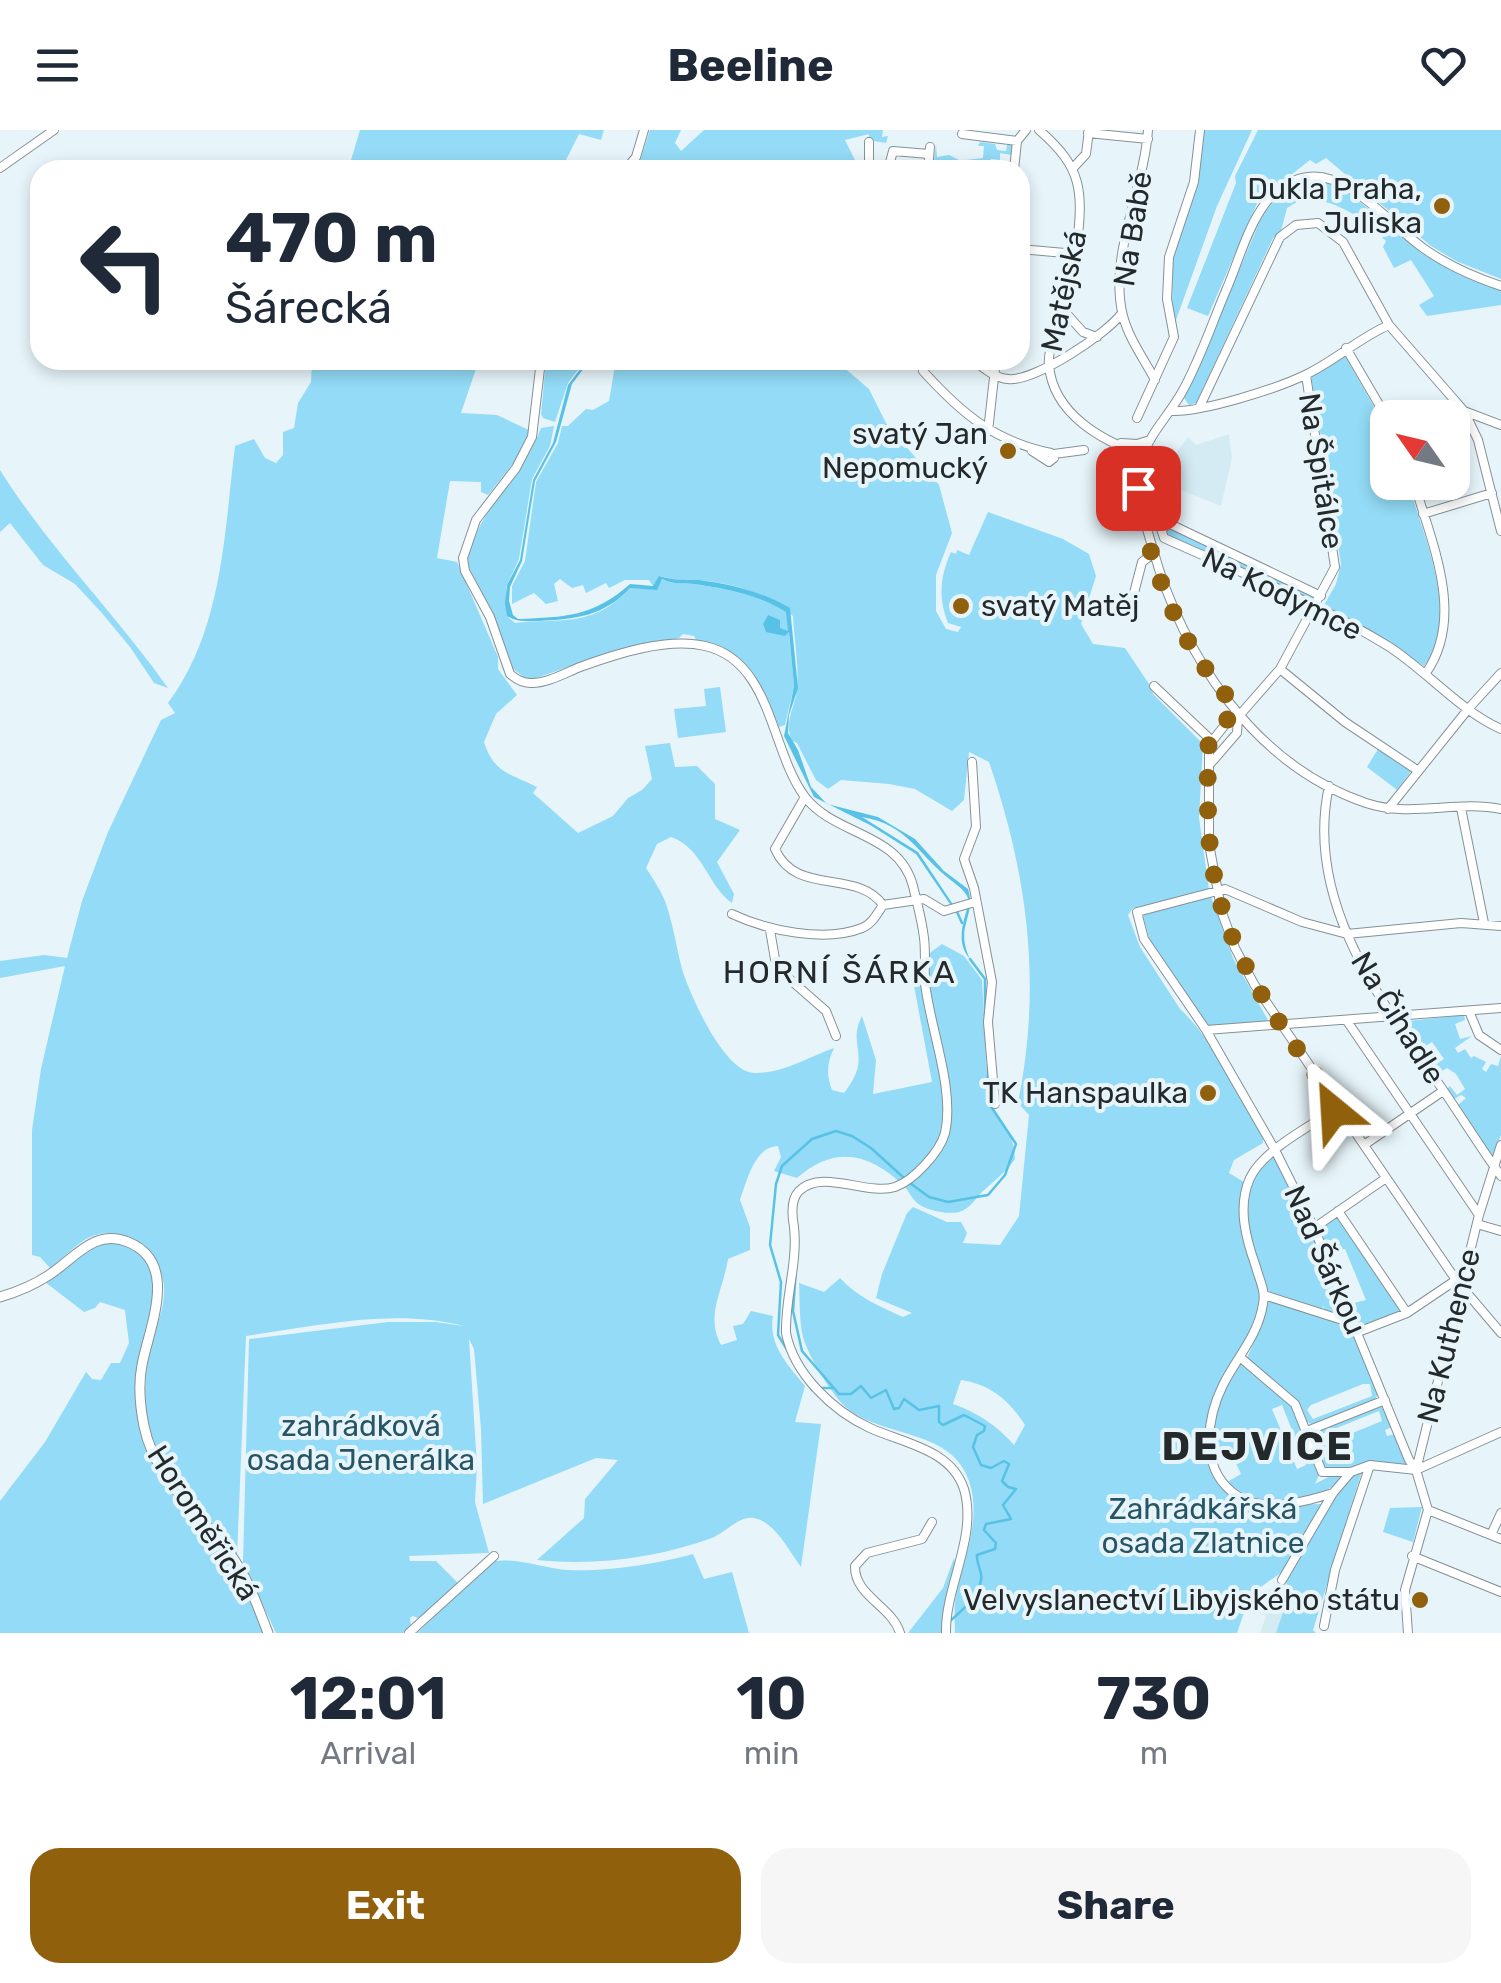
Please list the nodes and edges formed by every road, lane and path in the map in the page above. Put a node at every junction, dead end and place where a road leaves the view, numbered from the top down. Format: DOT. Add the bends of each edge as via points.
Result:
graph roads {
  1 [pos="54,130"];
  2 [pos="644,130"];
  3 [pos="1026,130"];
  4 [pos="1039,130"];
  5 [pos="1200,130"];
  6 [pos="1089,132"];
  7 [pos="962,134"];
  8 [pos="1148,134"];
  9 [pos="869,142"];
  10 [pos="1017,142"];
  11 [pos="633,160"];
  12 [pos="868,160"];
  13 [pos="891,160"];
  14 [pos="928,160"];
  15 [pos="1015,160"];
  16 [pos="0,168"];
  17 [pos="1073,168"];
  18 [pos="1030,250"];
  19 [pos="1076,254"];
  20 [pos="1501,286"];
  21 [pos="1065,312"];
  22 [pos="1122,313"];
  23 [pos="1389,325"];
  24 [pos="1111,328"];
  25 [pos="1128,332"];
  26 [pos="1097,337"];
  27 [pos="1346,348"];
  28 [pos="1049,368"];
  29 [pos="540,370"];
  30 [pos="987,370"];
  31 [pos="995,370"];
  32 [pos="923,371"];
  33 [pos="1306,374"];
  34 [pos="994,375"];
  35 [pos="1155,380"];
  36 [pos="1376,400"];
  37 [pos="1454,400"];
  38 [pos="1199,408"];
  39 [pos="1170,411"];
  40 [pos="1470,413"];
  41 [pos="1137,418"];
  42 [pos="1470,423"];
  43 [pos="1501,425"];
  44 [pos="988,431"];
  45 [pos="1111,440"];
  46 [pos="1150,440"];
  47 [pos="1084,450"];
  48 [pos="1143,456"];
  49 [pos="1139,478"];
  50 [pos="1492,493"];
  51 [pos="1419,500"];
  52 [pos="1423,514"];
  53 [pos="1500,525"];
  54 [pos="1154,553"];
  55 [pos="1134,593"];
  56 [pos="1322,596"];
  57 [pos="1314,607"];
  58 [pos="1280,669"];
  59 [pos="1426,673"];
  60 [pos="1501,673"];
  61 [pos="1154,686"];
  62 [pos="1469,708"];
  63 [pos="1237,714"];
  64 [pos="1501,729"];
  65 [pos="1211,740"];
  66 [pos="972,762"];
  67 [pos="1210,766"];
  68 [pos="1418,770"];
  69 [pos="1329,786"];
  70 [pos="805,797"];
  71 [pos="1461,808"];
  72 [pos="1501,808"];
  73 [pos="1388,809"];
  74 [pos="1216,891"];
  75 [pos="916,900"];
  76 [pos="971,902"];
  77 [pos="882,905"];
  78 [pos="732,914"];
  79 [pos="1484,923"];
  80 [pos="1501,926"];
  81 [pos="770,930"];
  82 [pos="1347,934"];
  83 [pos="1501,1007"];
  84 [pos="1469,1012"];
  85 [pos="1392,1018"];
  86 [pos="1346,1021"];
  87 [pos="1282,1024"];
  88 [pos="1206,1030"];
  89 [pos="836,1036"];
  90 [pos="1501,1050"];
  91 [pos="1444,1091"];
  92 [pos="995,1104"];
  93 [pos="1338,1108"];
  94 [pos="1409,1114"];
  95 [pos="1364,1144"];
  96 [pos="1501,1145"];
  97 [pos="1275,1150"];
  98 [pos="1493,1166"];
  99 [pos="1501,1176"];
  100 [pos="1386,1178"];
  101 [pos="1338,1211"];
  102 [pos="1478,1220"];
  103 [pos="1314,1228"];
  104 [pos="1501,1231"];
  105 [pos="1459,1284"];
  106 [pos="1264,1296"];
  107 [pos="0,1297"];
  108 [pos="1408,1313"];
  109 [pos="1357,1328"];
  110 [pos="1501,1333"];
  111 [pos="1240,1358"];
  112 [pos="1384,1400"];
  113 [pos="1307,1432"];
  114 [pos="1501,1432"];
  115 [pos="1370,1465"];
  116 [pos="1416,1470"];
  117 [pos="1351,1472"];
  118 [pos="1333,1493"];
  119 [pos="1428,1510"];
  120 [pos="1501,1513"];
  121 [pos="932,1522"];
  122 [pos="1490,1535"];
  123 [pos="1501,1539"];
  124 [pos="494,1556"];
  125 [pos="1412,1556"];
  126 [pos="1282,1580"];
  127 [pos="1501,1592"];
  128 [pos="1324,1626"];
  129 [pos="946,1631"];
  130 [pos="268,1633"];
  131 [pos="409,1633"];
  132 [pos="900,1633"];
  133 [pos="1408,1633"];
  1 -- 16 [label="street"];
  2 -- 11 [label="street"];
  3 -- 10 [label="street"];
  4 -- 17 [label="street"];
  5 -- 35 [label="street" via="1194,182 1170,256 1174,338"];
  6 -- 8 [label="street"];
  6 -- 17 [label="street" via="1086,154"];
  7 -- 10 [label="street"];
  8 -- 22 [label="street, Na Babě" via="1124,250"];
  9 -- 12 [label="street"];
  10 -- 15 [label="street"];
  13 -- 14 [label="street" via="893,151 929,150"];
  17 -- 19 [label="street, Matějská" via="1082,202"];
  18 -- 19 [label="street"];
  19 -- 21 [label="street, Matějská"];
  20 -- 39 [label="street" via="1424,249 1342,184 1313,176 1294,180 1260,210"];
  21 -- 26 [label="street" via="1076,328"];
  21 -- 28 [label="street, Matějská"];
  22 -- 24 [label="street"];
  22 -- 25 [label="street, Na Babě"];
  23 -- 27 [label="street"];
  23 -- 37 [label="street"];
  23 -- 38 [label="street" via="1334,232 1318,223 1296,226 1273,249"];
  24 -- 25 [label="street"];
  24 -- 26 [label="street"];
  25 -- 35 [label="street, Na Babě"];
  26 -- 28 [label="street"];
  27 -- 33 [label="street"];
  27 -- 36 [label="street"];
  28 -- 34 [label="street" via="1014,379"];
  28 -- 45 [label="street, Matějská" via="1071,414"];
  29 -- 70 [label="street" via="532,437 476,520 464,564 510,674 528,684 543,682 679,643 708,646 736,660 756,682"];
  30 -- 34 [label="street"];
  31 -- 34 [label="street"];
  32 -- 44 [label="street"];
  33 -- 38 [label="street"];
  33 -- 56 [label="street, Na Špitálce" via="1336,566"];
  34 -- 44 [label="street"];
  35 -- 41 [label="street"];
  38 -- 39 [label="street"];
  39 -- 46 [label="street"];
  40 -- 43 [label="street"];
  42 -- 50 [label="street"];
  44 -- 47 [label="street" via="1049,462 1054,454"];
  45 -- 46 [label="street"];
  45 -- 48 [label="street, Matějská"];
  45 -- 49 [label="street, Matějská"];
  46 -- 48 [label="street"];
  48 -- 49 [label="street"];
  49 -- 54 [label="street"];
  50 -- 52 [label="street"];
  50 -- 53 [label="street"];
  51 -- 52 [label="street"];
  52 -- 59 [label="street" via="1446,623"];
  54 -- 55 [label="street" via="1142,562"];
  54 -- 63 [label="street" via="1185,636"];
  56 -- 57 [label="street, Na Špitálce"];
  56 -- 57 [label="street, Na Kodymce" via="1170,524 1161,529 1164,538"];
  57 -- 58 [label="street, Na Špitálce"];
  57 -- 59 [label="street, Na Kodymce"];
  58 -- 63 [label="street, Na Špitálce"];
  58 -- 68 [label="street"];
  59 -- 62 [label="street, Na Kodymce"];
  60 -- 62 [label="street"];
  61 -- 65 [label="street"];
  62 -- 64 [label="street, Na Kodymce"];
  62 -- 68 [label="street"];
  63 -- 65 [label="street"];
  63 -- 67 [label="street" via="1236,733"];
  63 -- 69 [label="street"];
  65 -- 67 [label="street"];
  66 -- 76 [label="street" via="976,826 964,860 974,888"];
  67 -- 74 [label="street"];
  68 -- 73 [label="street"];
  69 -- 73 [label="street"];
  69 -- 82 [label="street, Na Čihadle" via="1327,858"];
  70 -- 75 [label="street" via="895,855"];
  70 -- 77 [label="street" via="778,839 777,856 804,878 859,886"];
  71 -- 72 [label="street"];
  71 -- 73 [label="street"];
  71 -- 79 [label="street"];
  74 -- 82 [label="street"];
  74 -- 87 [label="street" via="1235,948"];
  74 -- 88 [label="street, Nad Šárkou" via="1136,912 1152,952"];
  75 -- 76 [label="street" via="944,911"];
  75 -- 77 [label="street"];
  75 -- 129 [label="street" via="945,1131 913,1174 888,1189 818,1183 801,1189 793,1208 786,1333 812,1382 846,1415 939,1457 957,1474 966,1514"];
  76 -- 92 [label="street" via="992,982"];
  77 -- 81 [label="street" via="861,929"];
  78 -- 81 [label="street"];
  79 -- 80 [label="street"];
  79 -- 82 [label="street"];
  81 -- 89 [label="street" via="780,968 826,1011"];
  82 -- 85 [label="street, Na Čihadle"];
  83 -- 84 [label="street"];
  84 -- 85 [label="street"];
  84 -- 90 [label="street" via="1479,1035"];
  85 -- 86 [label="street"];
  85 -- 91 [label="street, Na Čihadle"];
  86 -- 87 [label="street"];
  86 -- 94 [label="street"];
  87 -- 88 [label="street"];
  87 -- 93 [label="street"];
  88 -- 97 [label="street, Nad Šárkou"];
  91 -- 94 [label="street"];
  91 -- 98 [label="street, Na Čihadle"];
  93 -- 95 [label="street"];
  93 -- 97 [label="street"];
  94 -- 95 [label="street"];
  94 -- 102 [label="street"];
  95 -- 100 [label="street"];
  96 -- 98 [label="street, Na Kuthence"];
  97 -- 103 [label="street, Nad Šárkou"];
  97 -- 106 [label="street" via="1254,1170 1244,1204"];
  98 -- 99 [label="street, Na Čihadle"];
  98 -- 102 [label="street, Na Kuthence"];
  100 -- 101 [label="street"];
  100 -- 105 [label="street"];
  101 -- 103 [label="street"];
  101 -- 108 [label="street"];
  102 -- 104 [label="street"];
  102 -- 105 [label="street, Na Kuthence"];
  103 -- 109 [label="street, Nad Šárkou"];
  105 -- 108 [label="street"];
  105 -- 110 [label="street"];
  105 -- 116 [label="street, Na Kuthence"];
  106 -- 109 [label="street"];
  106 -- 111 [label="street" via="1259,1324"];
  107 -- 130 [label="main road, Horoměřická" via="104,1239 132,1243 147,1256 159,1286 140,1375 148,1442 176,1491 245,1577"];
  108 -- 109 [label="street"];
  109 -- 112 [label="street, Nad Šárkou"];
  111 -- 113 [label="street" via="1294,1404"];
  111 -- 118 [label="street" via="1223,1384 1208,1443 1223,1482 1267,1505"];
  112 -- 113 [label="street"];
  112 -- 116 [label="street, Nad Šárkou"];
  113 -- 117 [label="street" via="1322,1472"];
  114 -- 116 [label="street"];
  115 -- 116 [label="street"];
  115 -- 117 [label="street"];
  115 -- 128 [label="street"];
  116 -- 119 [label="street, Nad Šárkou"];
  117 -- 118 [label="street"];
  118 -- 126 [label="street"];
  119 -- 122 [label="street"];
  119 -- 125 [label="street"];
  120 -- 122 [label="street"];
  121 -- 132 [label="street" via="922,1539 867,1553 855,1566 858,1584"];
  122 -- 123 [label="street"];
  124 -- 131 [label="street"];
  125 -- 127 [label="street"];
  125 -- 133 [label="street" via="1405,1590"];
}
